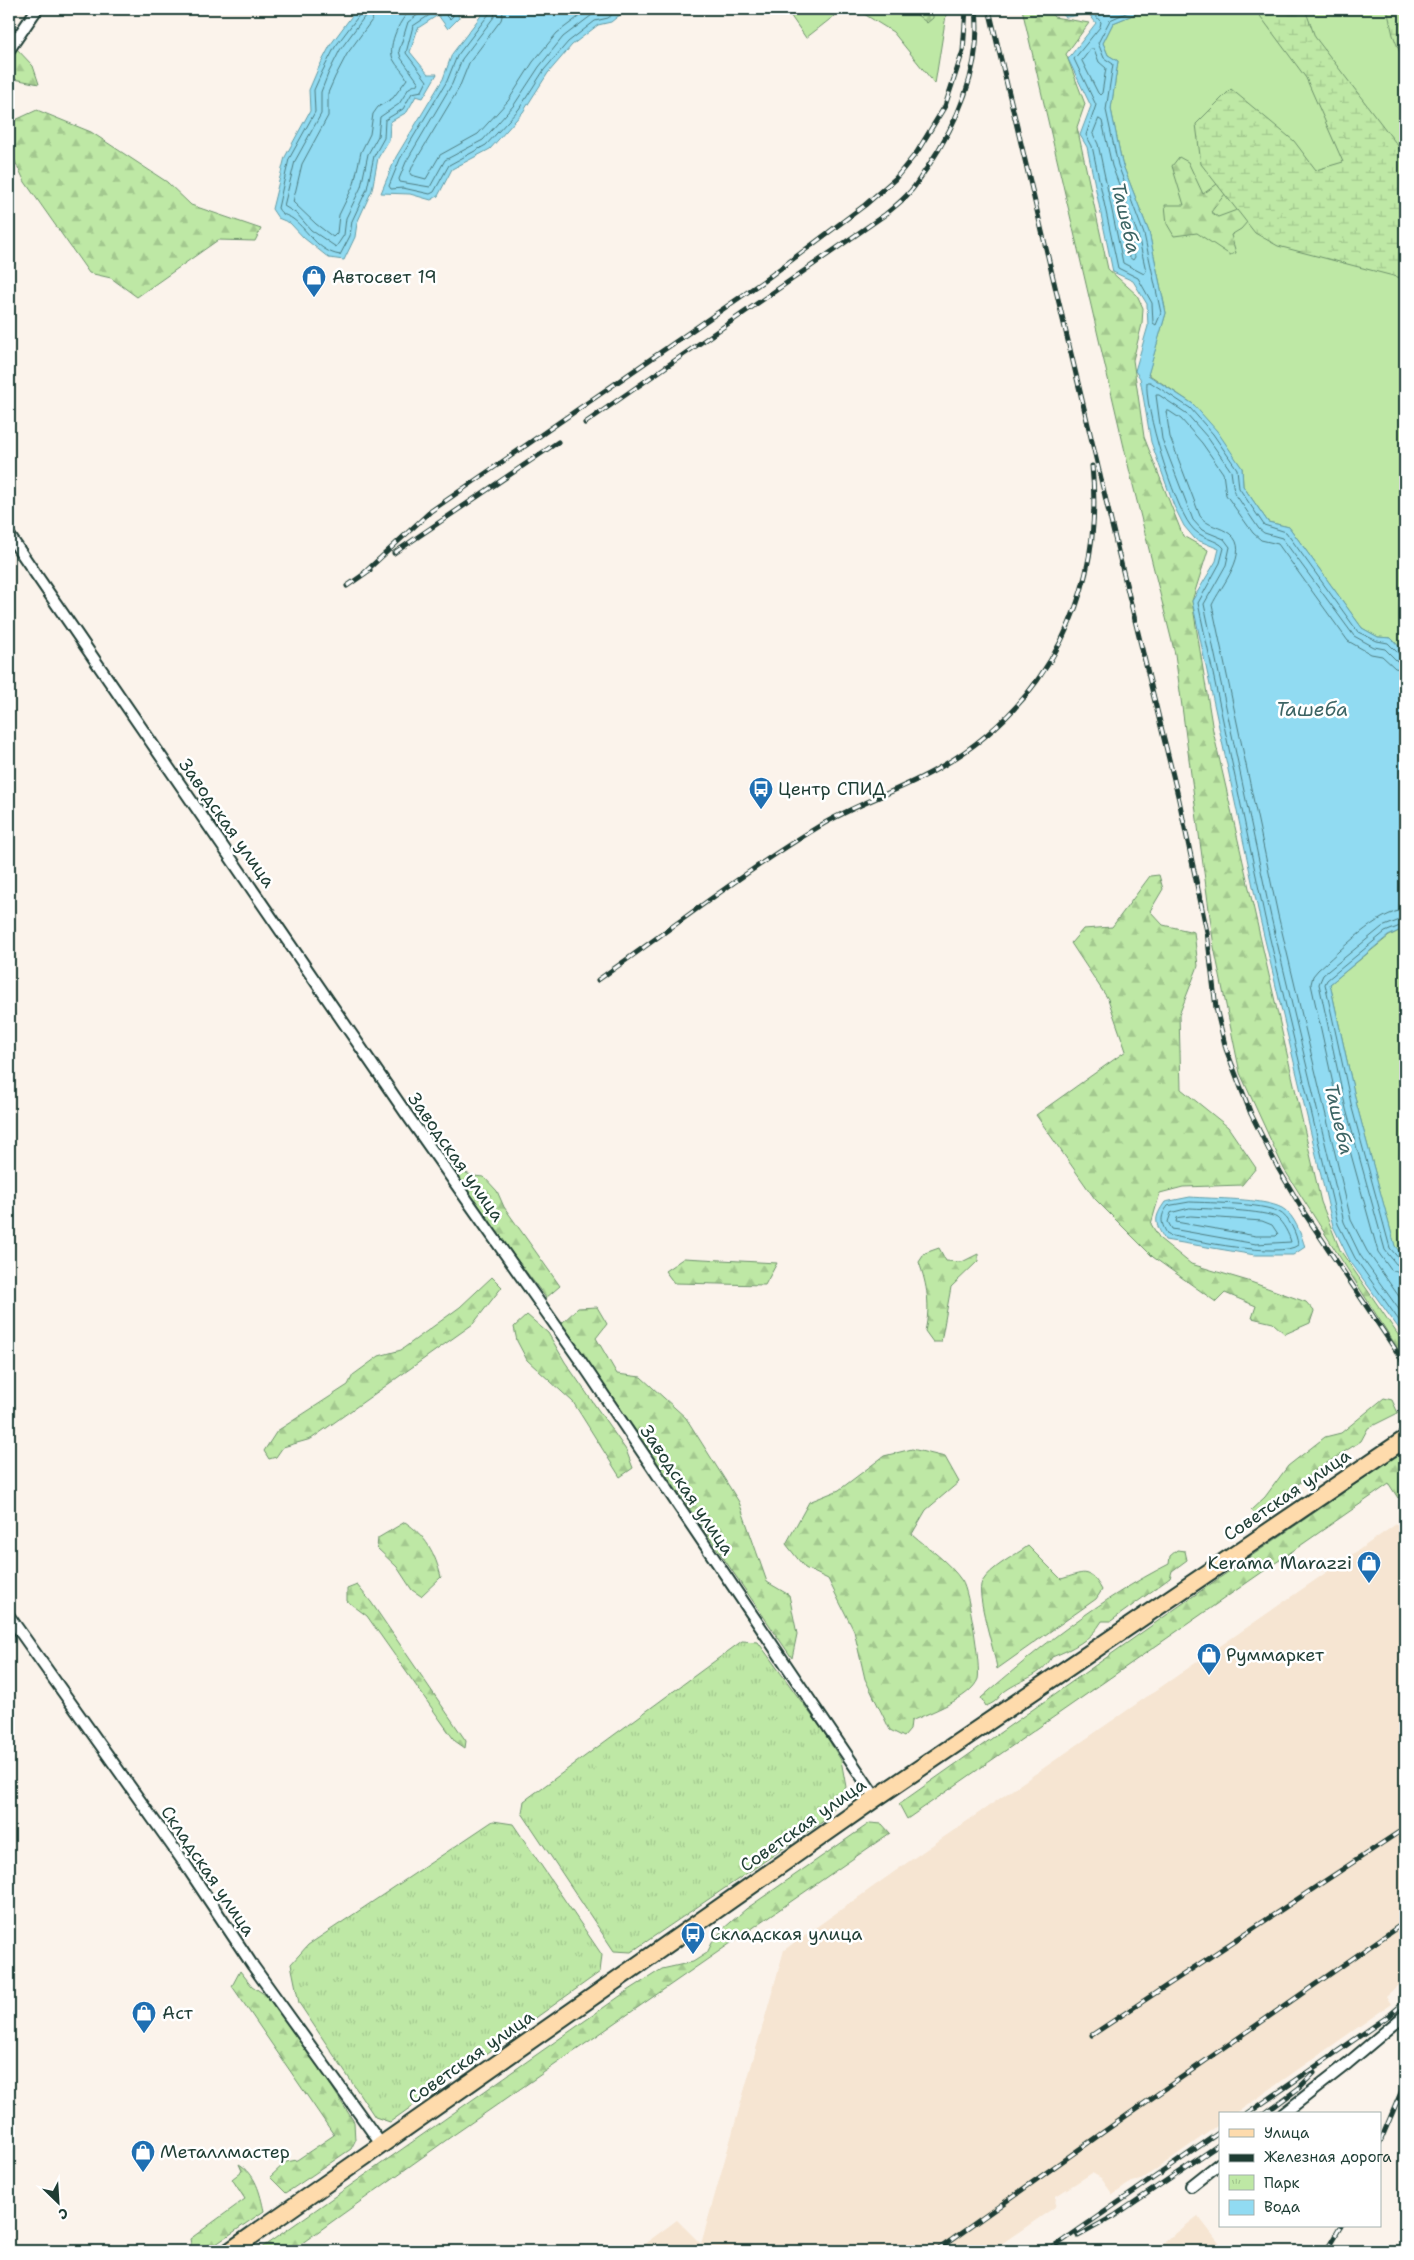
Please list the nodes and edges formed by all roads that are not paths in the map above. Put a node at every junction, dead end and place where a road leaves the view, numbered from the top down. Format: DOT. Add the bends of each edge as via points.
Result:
graph roads {
  1 [pos="37,9"];
  2 [pos="9,50"];
  3 [pos="9,535"];
  4 [pos="1405,1439"];
  5 [pos="9,1616"];
  6 [pos="876,1798"];
  7 [pos="1405,2014"];
  8 [pos="1286,2112"];
  9 [pos="381,2144"];
  10 [pos="1219,2164"];
  11 [pos="1191,2186"];
  12 [pos="230,2251"];
  1 -- 2 [label="street"];
  3 -- 6 [label="street, Заводская улица" via="405,1112 582,1363"];
  4 -- 6 [label="main road, Советская улица"];
  5 -- 9 [label="street, Складская улица"];
  6 -- 9 [label="main road, Советская улица"];
  7 -- 8 [label="street"];
  9 -- 12 [label="main road, Советская улица"];
  10 -- 11 [label="street"];
}
